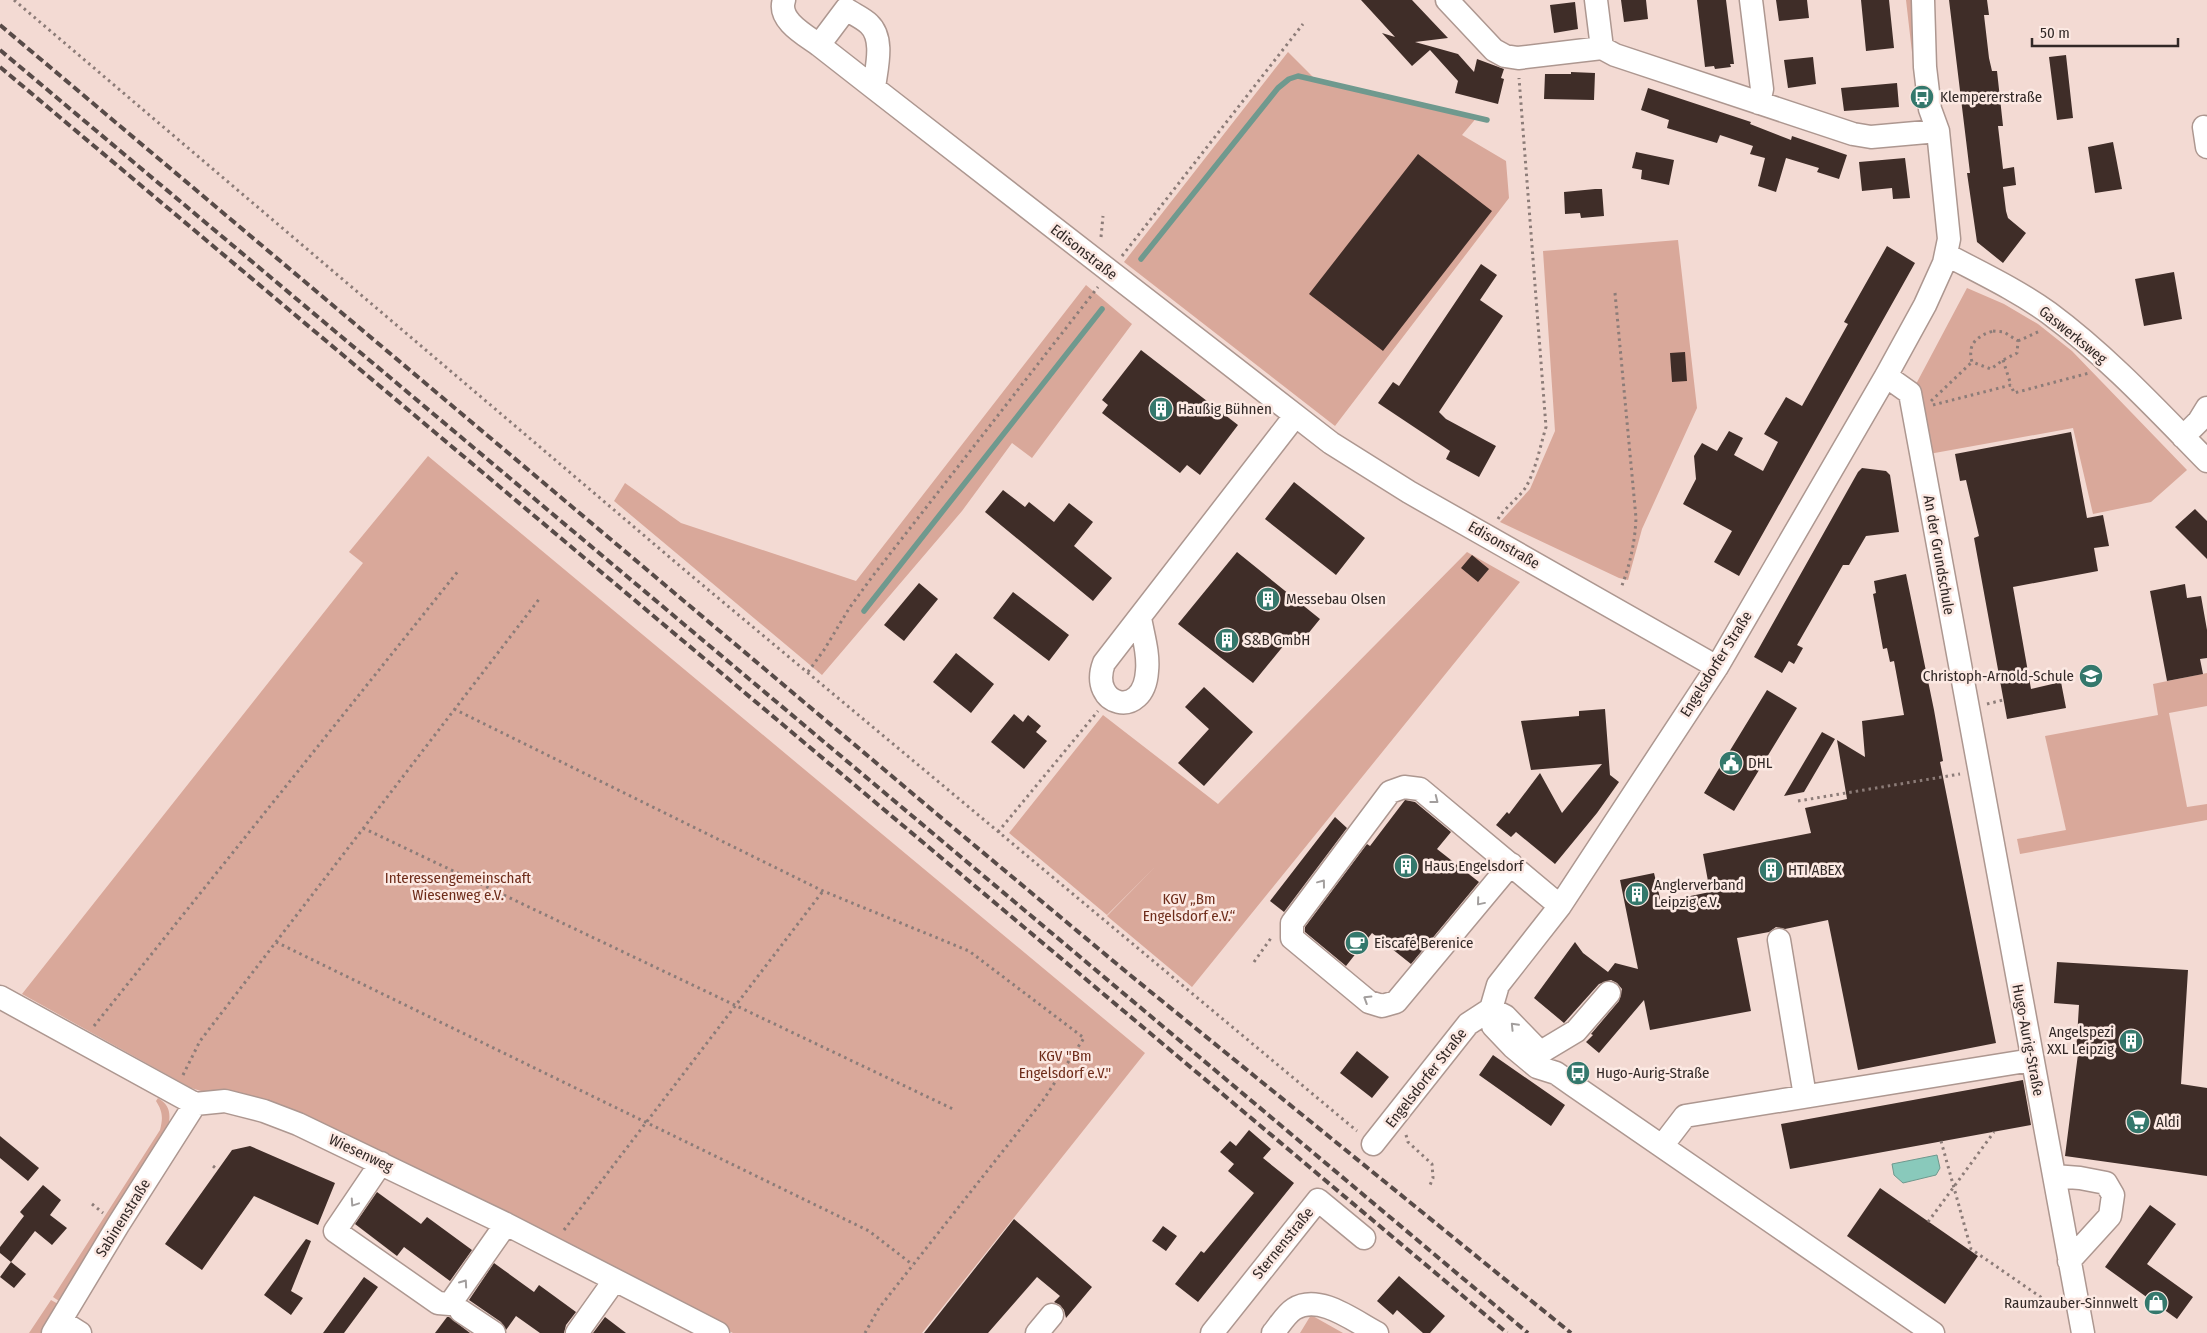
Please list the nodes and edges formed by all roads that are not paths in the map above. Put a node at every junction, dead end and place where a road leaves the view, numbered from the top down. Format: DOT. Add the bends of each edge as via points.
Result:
graph roads {
  1 [pos="784,0"];
  2 [pos="1447,0"];
  3 [pos="1596,0"];
  4 [pos="1751,0"];
  5 [pos="1924,8"];
  6 [pos="818,45"];
  7 [pos="1602,48"];
  8 [pos="874,88"];
  9 [pos="1759,103"];
  10 [pos="1938,131"];
  11 [pos="1946,255"];
  12 [pos="1886,376"];
  13 [pos="2207,408"];
  14 [pos="1295,416"];
  15 [pos="2183,437"];
  16 [pos="2207,462"];
  17 [pos="1140,618"];
  18 [pos="1717,667"];
  19 [pos="1974,747"];
  20 [pos="1512,864"];
  21 [pos="1560,906"];
  22 [pos="1779,940"];
  23 [pos="1609,993"];
  24 [pos="0,997"];
  25 [pos="1491,1009"];
  26 [pos="1541,1052"];
  27 [pos="2032,1060"];
  28 [pos="1556,1073"];
  29 [pos="1805,1096"];
  30 [pos="195,1104"];
  31 [pos="1373,1144"];
  32 [pos="1662,1146"];
  33 [pos="382,1163"];
  34 [pos="2054,1176"];
  35 [pos="506,1224"];
  36 [pos="1364,1238"];
  37 [pos="2069,1261"];
  38 [pos="614,1281"];
  39 [pos="461,1311"];
  40 [pos="1052,1314"];
  41 [pos="57,1327"];
  42 [pos="2082,1329"];
  43 [pos="80,1333"];
  44 [pos="494,1333"];
  45 [pos="577,1333"];
  46 [pos="718,1333"];
  47 [pos="1038,1333"];
  48 [pos="1212,1333"];
  49 [pos="1273,1333"];
  50 [pos="1377,1333"];
  51 [pos="1933,1333"];
  1 -- 6 [label="street, Edisonstraße" via="784,14 791,24"];
  2 -- 7 [label="street" via="1494,50 1505,56 1518,58"];
  3 -- 7 [label="street"];
  4 -- 9 [label="street" via="1762,89"];
  5 -- 10 [label="street, Engelsdorfer Straße" via="1942,83 1943,118"];
  6 -- 8 [label="street, Edisonstraße"];
  6 -- 8 [label="street" via="846,10 869,24 878,45"];
  7 -- 9 [label="street" via="1614,55"];
  8 -- 14 [label="street, Edisonstraße"];
  9 -- 10 [label="street" via="1871,137"];
  10 -- 11 [label="street, Engelsdorfer Straße" via="1949,239"];
  11 -- 12 [label="street, Engelsdorfer Straße" via="1925,305"];
  11 -- 15 [label="street, Gaswerksweg" via="2014,290 2048,313 2090,346"];
  12 -- 18 [label="street, Engelsdorfer Straße"];
  12 -- 19 [label="street, An der Grundschule" via="1910,393"];
  13 -- 15 [label="street"];
  14 -- 17 [label="street"];
  14 -- 18 [label="street, Edisonstraße" via="1409,492"];
  15 -- 16 [label="street, Gaswerksweg"];
  17 -- 17 [label="street" via="1104,663 1099,675 1101,688 1120,703 1130,703 1145,684 1148,671"];
  18 -- 21 [label="street, Engelsdorfer Straße"];
  19 -- 27 [label="street, Hugo-Aurig-Straße"];
  20 -- 20 [label="street, one-way" via="1396,1002 1382,1006 1369,1002 1292,938 1292,923 1390,792 1404,787 1420,789"];
  20 -- 21 [label="street"];
  21 -- 25 [label="street, Engelsdorfer Straße" via="1498,986"];
  22 -- 29 [label="street"];
  23 -- 26 [label="street" via="1576,1031"];
  24 -- 30 [label="street"];
  26 -- 25 [label="street, one-way" via="1505,1016"];
  25 -- 28 [label="street" via="1493,1026 1506,1040 1537,1067"];
  25 -- 31 [label="street, Engelsdorfer Straße" via="1468,1024"];
  26 -- 28 [label="street"];
  27 -- 29 [label="street"];
  27 -- 34 [label="street, Hugo-Aurig-Straße"];
  28 -- 32 [label="street"];
  29 -- 32 [label="street" via="1685,1116"];
  30 -- 33 [label="street, Wiesenweg" via="225,1101 264,1111"];
  30 -- 41 [label="street, Sabinenstraße"];
  32 -- 51 [label="street"];
  33 -- 35 [label="street, Wiesenweg"];
  33 -- 35 [label="street, one-way" via="335,1231 438,1303 450,1304"];
  34 -- 37 [label="street, Hugo-Aurig-Straße"];
  34 -- 37 [label="street" via="2106,1183 2113,1195 2110,1216"];
  35 -- 38 [label="street, Wiesenweg"];
  36 -- 48 [label="street, Sternenstraße" via="1318,1200"];
  37 -- 42 [label="street, Hugo-Aurig-Straße"];
  38 -- 45 [label="street"];
  38 -- 46 [label="street, Wiesenweg"];
  39 -- 44 [label="street"];
  40 -- 47 [label="street"];
  41 -- 43 [label="street"];
  49 -- 50 [label="street" via="1292,1310 1305,1304 1322,1305"];
}
